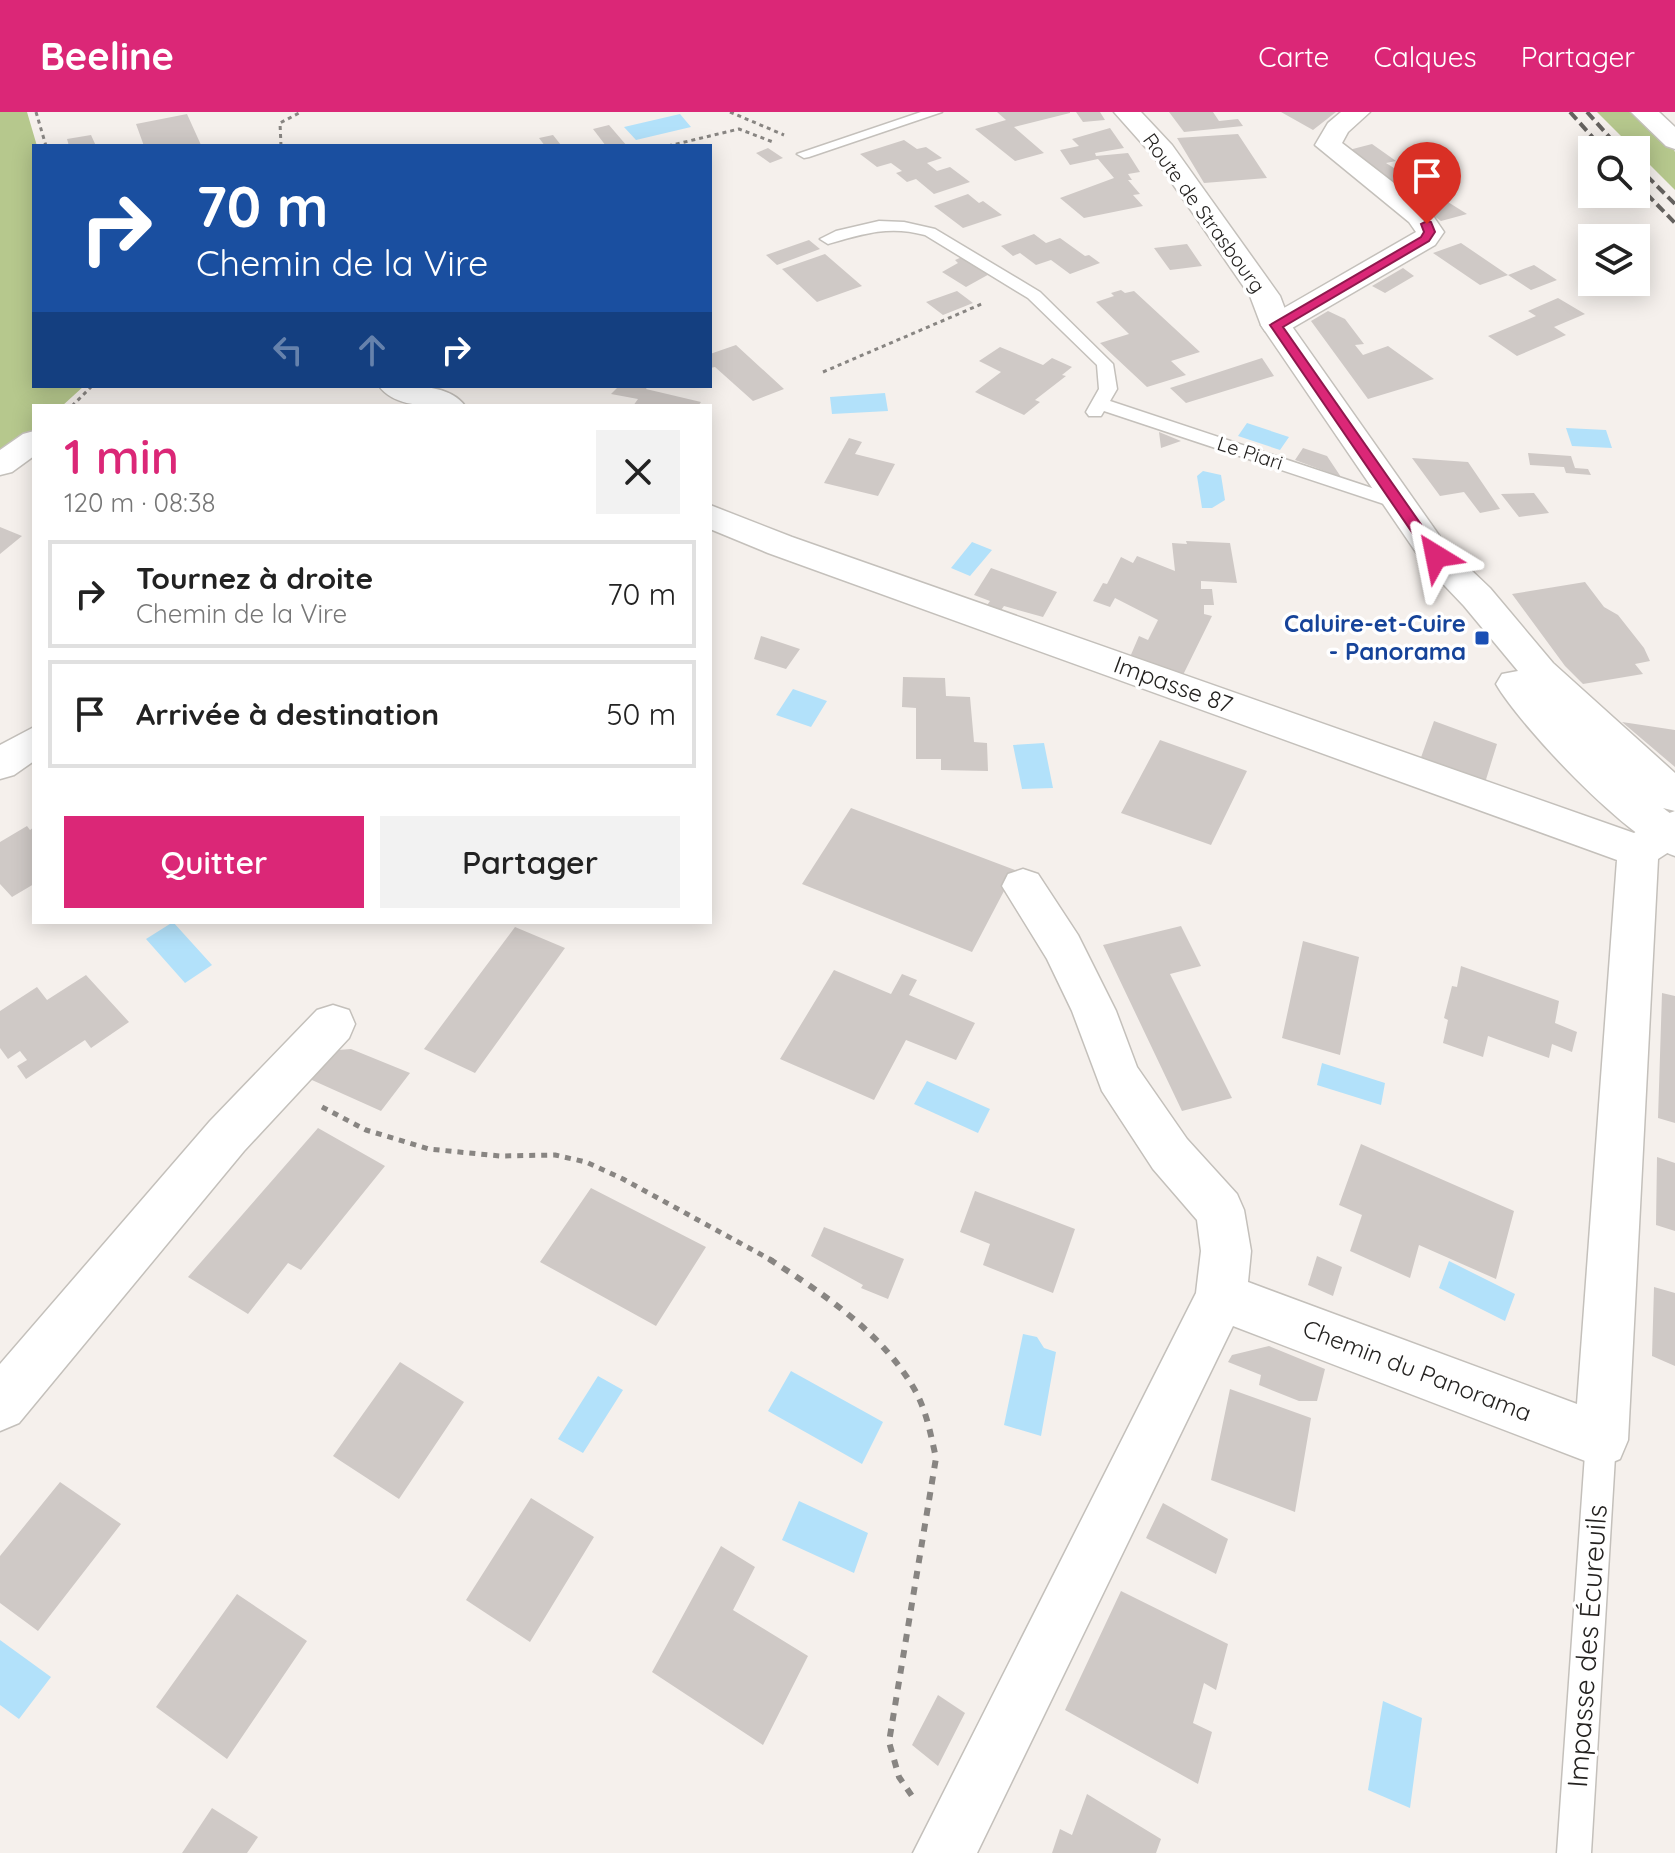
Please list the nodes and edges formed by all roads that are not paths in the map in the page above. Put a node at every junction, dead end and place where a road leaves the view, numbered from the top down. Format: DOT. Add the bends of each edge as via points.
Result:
graph roads {
  1 [pos="935,112"];
  2 [pos="1127,112"];
  3 [pos="1357,112"];
  4 [pos="1644,112"];
  5 [pos="1675,141"];
  6 [pos="810,152"];
  7 [pos="828,239"];
  8 [pos="1276,325"];
  9 [pos="400,388"];
  10 [pos="444,404"];
  11 [pos="32,442"];
  12 [pos="0,465"];
  13 [pos="1399,503"];
  14 [pos="712,517"];
  15 [pos="32,743"];
  16 [pos="0,764"];
  17 [pos="1666,829"];
  18 [pos="1023,886"];
  19 [pos="333,1024"];
  20 [pos="1221,1297"];
  21 [pos="0,1404"];
  22 [pos="1601,1440"];
  23 [pos="946,1849"];
  24 [pos="1574,1853"];
  1 -- 6 [label="lane"];
  2 -- 8 [label="street, Route de Strasbourg" via="1163,151 1265,296"];
  3 -- 8 [label="street" via="1337,128 1328,145 1419,216 1430,232"];
  4 -- 5 [label="street"];
  7 -- 13 [label="lane, Le Piari" via="871,225 930,232 1022,287 1105,364 1108,389 1097,408"];
  8 -- 13 [label="street, Route de Strasbourg"];
  9 -- 10 [label="street"];
  11 -- 12 [label="street"];
  13 -- 17 [label="street, Route de Strasbourg" via="1506,674 1623,798"];
  14 -- 17 [label="street, Impasse 87" via="780,545"];
  15 -- 16 [label="street"];
  17 -- 22 [label="street"];
  18 -- 20 [label="street" via="1063,948 1118,1077 1170,1154 1220,1210 1226,1251"];
  19 -- 21 [label="street" via="227,1136"];
  20 -- 22 [label="street, Chemin du Panorama"];
  20 -- 23 [label="street"];
  22 -- 24 [label="lane, Impasse des Écureuils"];
}
